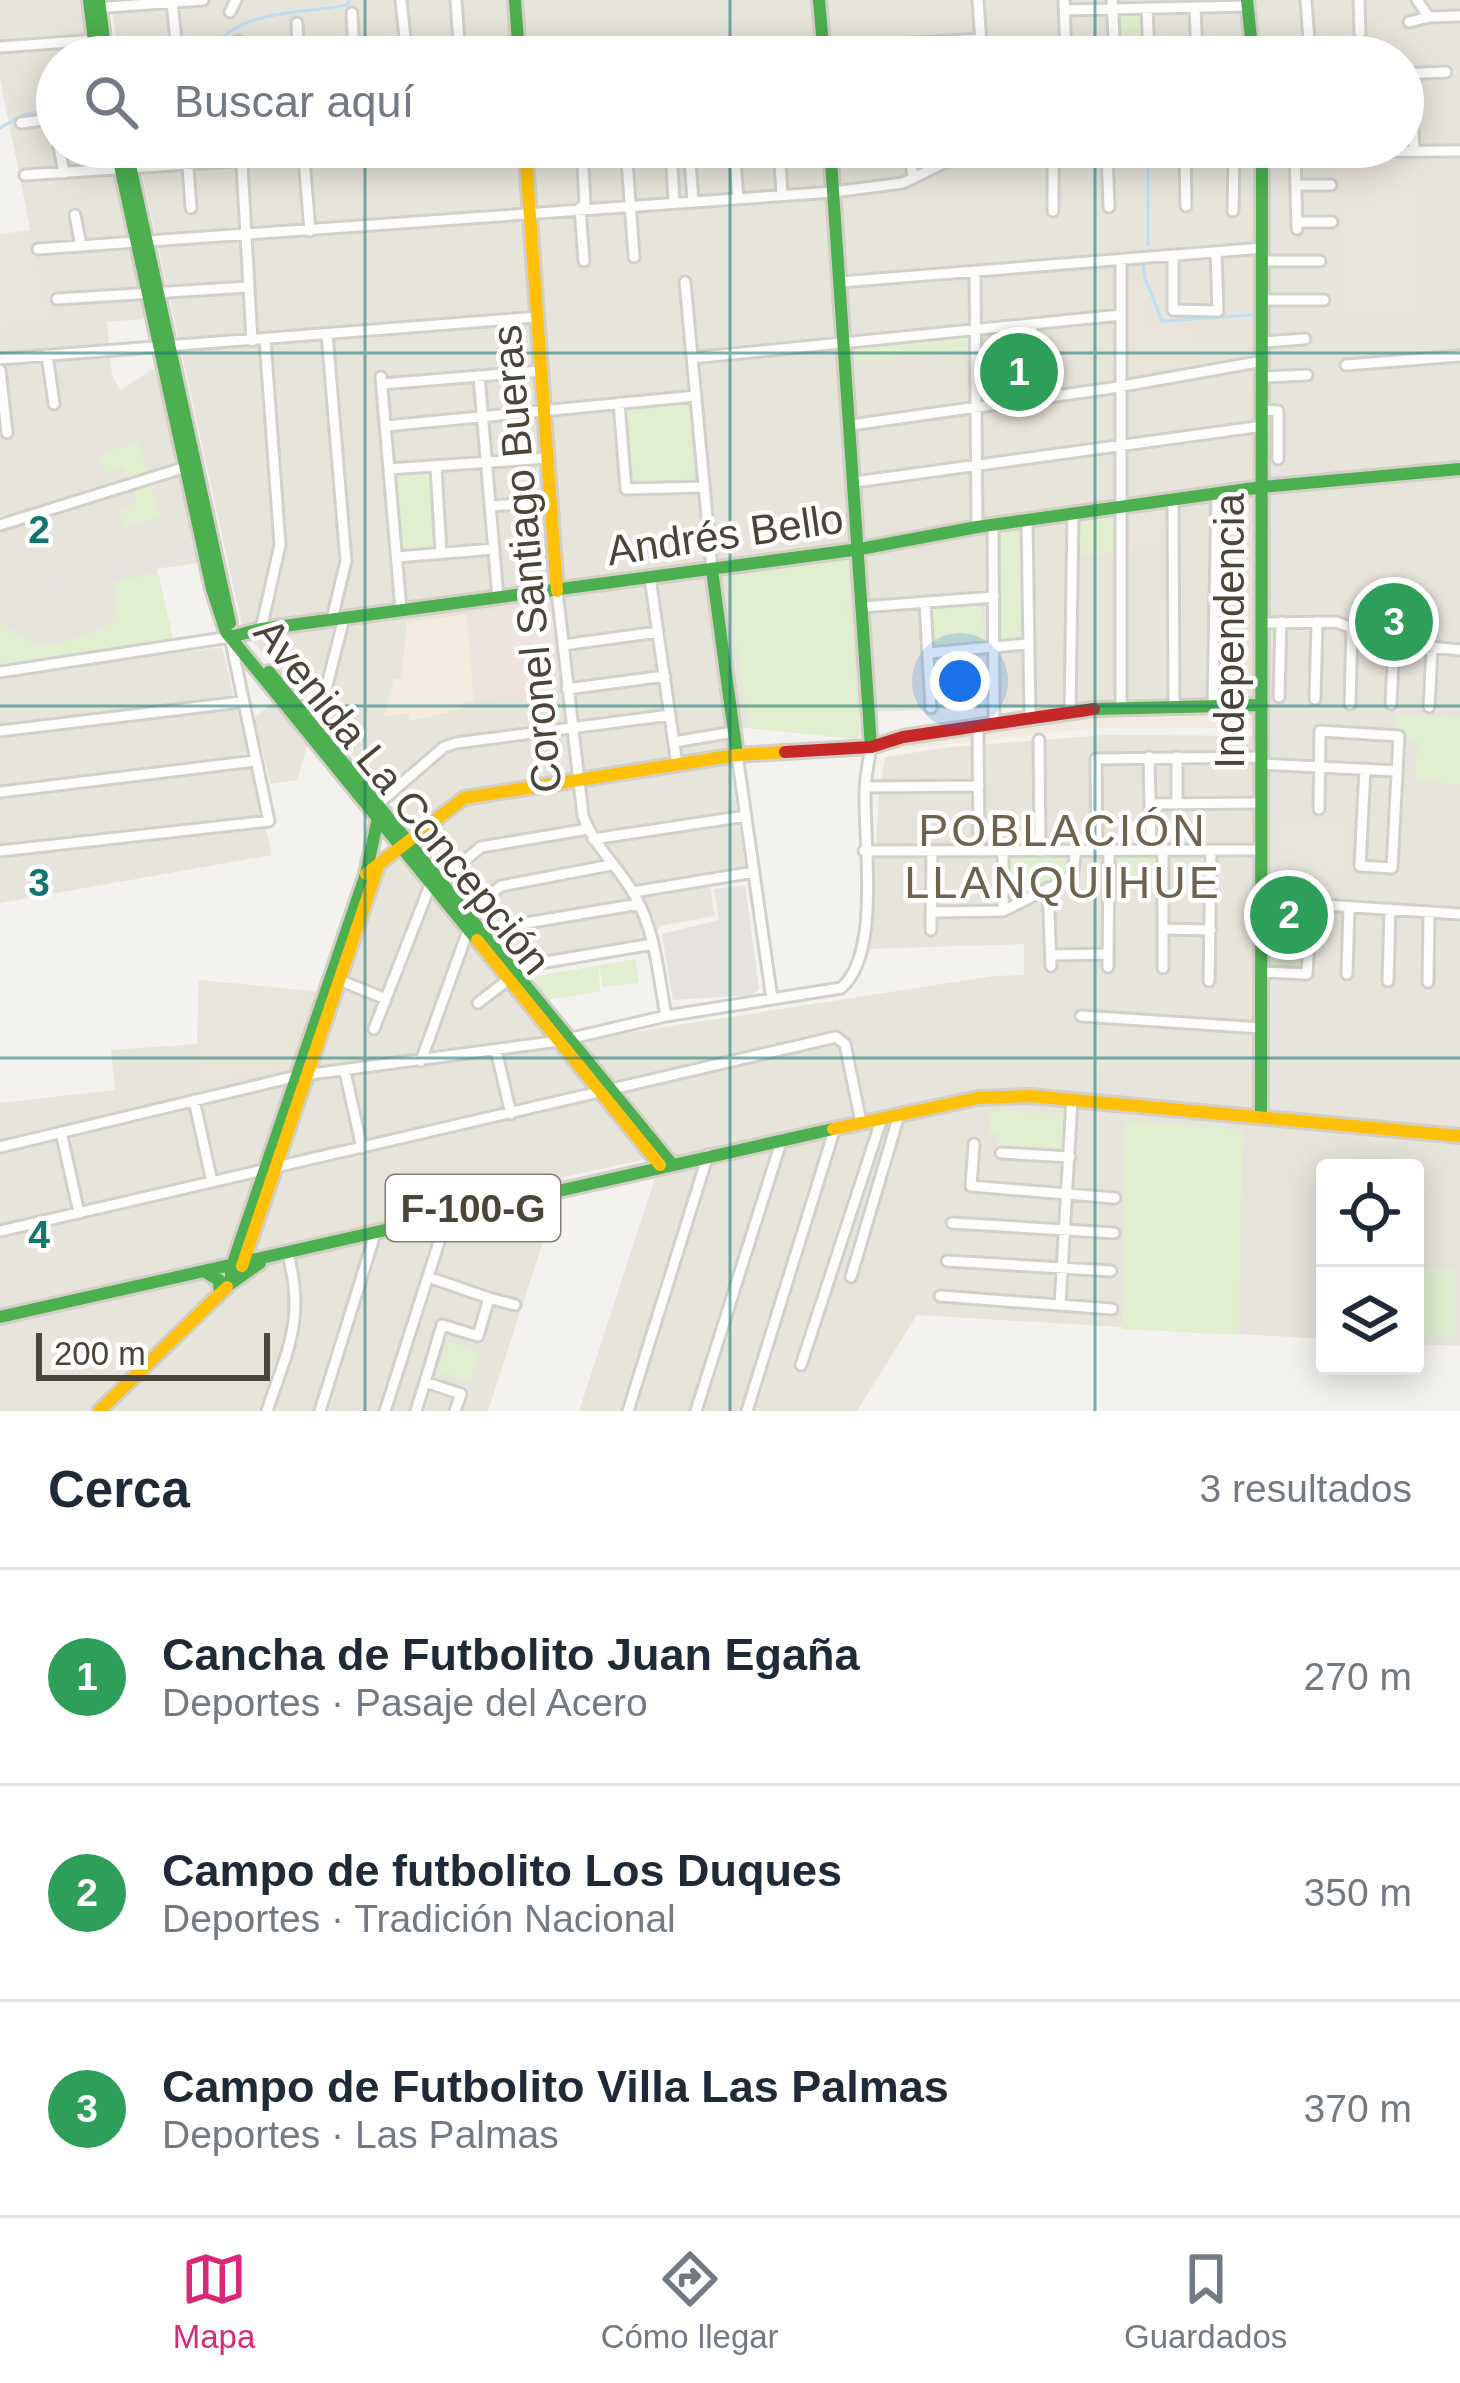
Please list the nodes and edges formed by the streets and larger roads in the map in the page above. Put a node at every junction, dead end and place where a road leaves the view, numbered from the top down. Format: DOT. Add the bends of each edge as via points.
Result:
graph roads {
  1 [pos="203,0"];
  2 [pos="236,0"];
  3 [pos="401,0"];
  4 [pos="456,0"];
  5 [pos="515,0"];
  6 [pos="820,0"];
  7 [pos="978,0"];
  8 [pos="1306,0"];
  9 [pos="1359,0"];
  10 [pos="1417,0"];
  11 [pos="172,2"];
  12 [pos="1248,3"];
  13 [pos="94,4"];
  14 [pos="1112,4"];
  15 [pos="1064,5"];
  16 [pos="1148,8"];
  17 [pos="1195,8"];
  18 [pos="230,12"];
  19 [pos="352,13"];
  20 [pos="1460,16"];
  21 [pos="1429,17"];
  22 [pos="1409,22"];
  23 [pos="297,23"];
  24 [pos="1360,33"];
  25 [pos="97,36"];
  26 [pos="176,36"];
  27 [pos="297,36"];
  28 [pos="353,36"];
  29 [pos="405,36"];
  30 [pos="459,36"];
  31 [pos="518,36"];
  32 [pos="822,36"];
  33 [pos="981,36"];
  34 [pos="1065,36"];
  35 [pos="1113,36"];
  36 [pos="1149,36"];
  37 [pos="1196,36"];
  38 [pos="1251,36"];
  39 [pos="1309,36"];
  40 [pos="36,44"];
  41 [pos="0,47"];
  42 [pos="1447,71"];
  43 [pos="1424,73"];
  44 [pos="36,121"];
  45 [pos="21,123"];
  46 [pos="1424,151"];
  47 [pos="1460,151"];
  48 [pos="63,168"];
  49 [pos="157,168"];
  50 [pos="188,168"];
  51 [pos="242,168"];
  52 [pos="305,168"];
  53 [pos="527,168"];
  54 [pos="582,168"];
  55 [pos="627,168"];
  56 [pos="672,168"];
  57 [pos="691,168"];
  58 [pos="736,168"];
  59 [pos="780,168"];
  60 [pos="831,168"];
  61 [pos="912,168"];
  62 [pos="934,168"];
  63 [pos="1053,168"];
  64 [pos="1107,168"];
  65 [pos="1185,168"];
  66 [pos="1234,168"];
  67 [pos="1262,168"];
  68 [pos="1296,168"];
  69 [pos="126,170"];
  70 [pos="64,173"];
  71 [pos="25,175"];
  72 [pos="913,178"];
  73 [pos="1297,184"];
  74 [pos="1331,185"];
  75 [pos="833,192"];
  76 [pos="782,195"];
  77 [pos="738,198"];
  78 [pos="693,201"];
  79 [pos="674,202"];
  80 [pos="630,205"];
  81 [pos="1186,206"];
  82 [pos="1108,207"];
  83 [pos="191,208"];
  84 [pos="580,208"];
  85 [pos="530,211"];
  86 [pos="1053,211"];
  87 [pos="1233,211"];
  88 [pos="75,215"];
  89 [pos="1332,221"];
  90 [pos="310,231"];
  91 [pos="245,236"];
  92 [pos="142,242"];
  93 [pos="81,246"];
  94 [pos="38,249"];
  95 [pos="1216,252"];
  96 [pos="1173,255"];
  97 [pos="1263,255"];
  98 [pos="634,257"];
  99 [pos="1121,260"];
  100 [pos="584,261"];
  101 [pos="1320,261"];
  102 [pos="975,271"];
  103 [pos="685,282"];
  104 [pos="840,282"];
  105 [pos="248,287"];
  106 [pos="153,291"];
  107 [pos="57,299"];
  108 [pos="1263,300"];
  109 [pos="1324,300"];
  110 [pos="1121,315"];
  111 [pos="538,317"];
  112 [pos="1031,325"];
  113 [pos="975,331"];
  114 [pos="327,334"];
  115 [pos="1305,339"];
  116 [pos="265,340"];
  117 [pos="252,341"];
  118 [pos="844,342"];
  119 [pos="1263,342"];
  120 [pos="165,347"];
  121 [pos="47,355"];
  122 [pos="1460,356"];
  123 [pos="0,358"];
  124 [pos="692,358"];
  125 [pos="1263,361"];
  126 [pos="1346,365"];
  127 [pos="0,370"];
  128 [pos="542,371"];
  129 [pos="1307,375"];
  130 [pos="479,376"];
  131 [pos="1263,377"];
  132 [pos="1120,383"];
  133 [pos="696,396"];
  134 [pos="1031,400"];
  135 [pos="619,403"];
  136 [pos="54,404"];
  137 [pos="975,408"];
  138 [pos="1263,410"];
  139 [pos="544,413"];
  140 [pos="483,418"];
  141 [pos="850,425"];
  142 [pos="386,426"];
  143 [pos="1263,426"];
  144 [pos="7,433"];
  145 [pos="1121,445"];
  146 [pos="548,458"];
  147 [pos="1278,459"];
  148 [pos="487,463"];
  149 [pos="186,466"];
  150 [pos="975,466"];
  151 [pos="436,467"];
  152 [pos="389,469"];
  153 [pos="1460,469"];
  154 [pos="855,482"];
  155 [pos="704,487"];
  156 [pos="1262,488"];
  157 [pos="1217,494"];
  158 [pos="1173,500"];
  159 [pos="550,501"];
  160 [pos="490,506"];
  161 [pos="1120,507"];
  162 [pos="1073,514"];
  163 [pos="1027,520"];
  164 [pos="0,525"];
  165 [pos="993,525"];
  166 [pos="976,527"];
  167 [pos="494,549"];
  168 [pos="860,549"];
  169 [pos="441,554"];
  170 [pos="397,557"];
  171 [pos="712,569"];
  172 [pos="650,578"];
  173 [pos="557,591"];
  174 [pos="994,597"];
  175 [pos="499,598"];
  176 [pos="925,603"];
  177 [pos="862,607"];
  178 [pos="401,610"];
  179 [pos="338,619"];
  180 [pos="1262,622"];
  181 [pos="1281,622"];
  182 [pos="1317,622"];
  183 [pos="1352,626"];
  184 [pos="261,628"];
  185 [pos="658,632"];
  186 [pos="233,636"];
  187 [pos="1394,643"];
  188 [pos="1027,644"];
  189 [pos="562,646"];
  190 [pos="994,646"];
  191 [pos="1432,649"];
  192 [pos="1460,650"];
  193 [pos="928,652"];
  194 [pos="0,672"];
  195 [pos="664,676"];
  196 [pos="567,689"];
  197 [pos="1279,697"];
  198 [pos="1315,699"];
  199 [pos="242,702"];
  200 [pos="1213,704"];
  201 [pos="1351,704"];
  202 [pos="1391,704"];
  203 [pos="1174,705"];
  204 [pos="1262,705"];
  205 [pos="1120,706"];
  206 [pos="1429,707"];
  207 [pos="932,708"];
  208 [pos="1070,712"];
  209 [pos="670,715"];
  210 [pos="1030,717"];
  211 [pos="994,723"];
  212 [pos="978,726"];
  213 [pos="571,728"];
  214 [pos="316,729"];
  215 [pos="0,730"];
  216 [pos="734,732"];
  217 [pos="1039,740"];
  218 [pos="674,742"];
  219 [pos="871,747"];
  220 [pos="737,755"];
  221 [pos="1149,757"];
  222 [pos="1177,757"];
  223 [pos="1262,760"];
  224 [pos="255,761"];
  225 [pos="677,765"];
  226 [pos="1318,766"];
  227 [pos="1365,769"];
  228 [pos="1397,771"];
  229 [pos="577,780"];
  230 [pos="979,786"];
  231 [pos="865,787"];
  232 [pos="0,792"];
  233 [pos="1262,803"];
  234 [pos="1151,804"];
  235 [pos="1177,804"];
  236 [pos="1319,809"];
  237 [pos="378,810"];
  238 [pos="746,816"];
  239 [pos="590,834"];
  240 [pos="407,845"];
  241 [pos="1040,850"];
  242 [pos="1076,850"];
  243 [pos="1103,850"];
  244 [pos="1157,850"];
  245 [pos="1211,850"];
  246 [pos="1262,850"];
  247 [pos="0,851"];
  248 [pos="864,851"];
  249 [pos="932,851"];
  250 [pos="979,851"];
  251 [pos="1003,851"];
  252 [pos="611,865"];
  253 [pos="371,872"];
  254 [pos="754,872"];
  255 [pos="436,881"];
  256 [pos="1048,888"];
  257 [pos="633,892"];
  258 [pos="1262,901"];
  259 [pos="639,904"];
  260 [pos="1311,904"];
  261 [pos="1349,907"];
  262 [pos="1390,909"];
  263 [pos="1003,911"];
  264 [pos="933,912"];
  265 [pos="1429,912"];
  266 [pos="1460,914"];
  267 [pos="470,920"];
  268 [pos="1163,929"];
  269 [pos="931,930"];
  270 [pos="1211,930"];
  271 [pos="494,943"];
  272 [pos="653,944"];
  273 [pos="1108,954"];
  274 [pos="1108,967"];
  275 [pos="1163,968"];
  276 [pos="1262,972"];
  277 [pos="1347,974"];
  278 [pos="514,977"];
  279 [pos="339,980"];
  280 [pos="1209,981"];
  281 [pos="1388,981"];
  282 [pos="1428,982"];
  283 [pos="386,999"];
  284 [pos="772,999"];
  285 [pos="478,1004"];
  286 [pos="666,1016"];
  287 [pos="1081,1016"];
  288 [pos="1262,1028"];
  289 [pos="374,1029"];
  290 [pos="564,1039"];
  291 [pos="496,1050"];
  292 [pos="421,1061"];
  293 [pos="345,1072"];
  294 [pos="302,1077"];
  295 [pos="605,1090"];
  296 [pos="194,1100"];
  297 [pos="1076,1101"];
  298 [pos="511,1114"];
  299 [pos="900,1114"];
  300 [pos="1261,1115"];
  301 [pos="882,1118"];
  302 [pos="861,1122"];
  303 [pos="835,1128"];
  304 [pos="62,1132"];
  305 [pos="1460,1136"];
  306 [pos="782,1139"];
  307 [pos="974,1144"];
  308 [pos="0,1147"];
  309 [pos="362,1148"];
  310 [pos="1001,1153"];
  311 [pos="708,1155"];
  312 [pos="1070,1157"];
  313 [pos="665,1164"];
  314 [pos="271,1167"];
  315 [pos="212,1182"];
  316 [pos="1067,1194"];
  317 [pos="1114,1198"];
  318 [pos="79,1213"];
  319 [pos="448,1214"];
  320 [pos="952,1222"];
  321 [pos="0,1231"];
  322 [pos="376,1231"];
  323 [pos="1065,1231"];
  324 [pos="1114,1233"];
  325 [pos="280,1253"];
  326 [pos="947,1261"];
  327 [pos="238,1264"];
  328 [pos="1063,1268"];
  329 [pos="1111,1271"];
  330 [pos="205,1272"];
  331 [pos="428,1276"];
  332 [pos="851,1277"];
  333 [pos="225,1289"];
  334 [pos="940,1296"];
  335 [pos="489,1298"];
  336 [pos="515,1305"];
  337 [pos="1060,1305"];
  338 [pos="1112,1309"];
  339 [pos="0,1317"];
  340 [pos="428,1321"];
  341 [pos="442,1325"];
  342 [pos="802,1366"];
  343 [pos="425,1382"];
  344 [pos="99,1411"];
  345 [pos="267,1411"];
  346 [pos="320,1411"];
  347 [pos="385,1411"];
  348 [pos="416,1411"];
  349 [pos="455,1411"];
  350 [pos="628,1411"];
  351 [pos="696,1411"];
  352 [pos="747,1411"];
  1 -- 11 [label="street"];
  2 -- 18 [label="street"];
  3 -- 29 [label="street"];
  4 -- 30 [label="street"];
  5 -- 31 [label="street"];
  6 -- 32 [label="street"];
  7 -- 33 [label="street"];
  8 -- 39 [label="street"];
  9 -- 24 [label="street"];
  10 -- 21 [label="street"];
  11 -- 13 [label="street"];
  11 -- 26 [label="street"];
  12 -- 17 [label="street"];
  12 -- 38 [label="street"];
  13 -- 25 [label="street"];
  14 -- 15 [label="street"];
  14 -- 16 [label="street"];
  14 -- 35 [label="street"];
  15 -- 34 [label="street"];
  16 -- 17 [label="street"];
  16 -- 36 [label="street"];
  17 -- 37 [label="street"];
  19 -- 28 [label="street"];
  20 -- 21 [label="street"];
  21 -- 22 [label="street"];
  23 -- 27 [label="street"];
  40 -- 41 [label="street"];
  42 -- 43 [label="street"];
  44 -- 45 [label="street"];
  46 -- 47 [label="street"];
  48 -- 70 [label="street"];
  49 -- 69 [label="street"];
  50 -- 83 [label="street"];
  51 -- 91 [label="street"];
  52 -- 90 [label="street"];
  53 -- 85 [label="street, Coronel Santiago Bueras"];
  54 -- 84 [label="street"];
  55 -- 80 [label="street"];
  56 -- 79 [label="street"];
  57 -- 78 [label="street"];
  58 -- 77 [label="street"];
  59 -- 76 [label="street"];
  60 -- 75 [label="street"];
  61 -- 72 [label="street"];
  62 -- 72 [label="street"];
  63 -- 86 [label="street"];
  64 -- 82 [label="street"];
  65 -- 81 [label="street"];
  66 -- 87 [label="street"];
  67 -- 97 [label="street, Independencia"];
  68 -- 73 [label="street"];
  69 -- 70 [label="street"];
  69 -- 92 [label="street, Avenida La Concepción"];
  70 -- 71 [label="street"];
  72 -- 75 [label="street"];
  73 -- 74 [label="street"];
  73 -- 89 [label="street" via="1297,226"];
  75 -- 76 [label="street"];
  75 -- 104 [label="street"];
  76 -- 77 [label="street"];
  77 -- 78 [label="street"];
  78 -- 79 [label="street"];
  79 -- 80 [label="street"];
  80 -- 84 [label="street"];
  80 -- 98 [label="street"];
  84 -- 85 [label="street"];
  84 -- 100 [label="street"];
  85 -- 90 [label="street"];
  85 -- 111 [label="street, Coronel Santiago Bueras"];
  88 -- 93 [label="street"];
  90 -- 91 [label="street"];
  91 -- 92 [label="street"];
  91 -- 105 [label="street"];
  92 -- 93 [label="street"];
  92 -- 106 [label="street, Avenida La Concepción"];
  93 -- 94 [label="street"];
  95 -- 96 [label="street"];
  95 -- 96 [label="street" via="1218,310 1172,310"];
  95 -- 97 [label="street"];
  96 -- 99 [label="street"];
  97 -- 101 [label="street"];
  97 -- 108 [label="street, Independencia"];
  99 -- 102 [label="street"];
  99 -- 110 [label="street"];
  102 -- 104 [label="street"];
  102 -- 113 [label="street"];
  103 -- 124 [label="street"];
  104 -- 118 [label="street"];
  105 -- 106 [label="street"];
  105 -- 117 [label="street"];
  106 -- 107 [label="street"];
  106 -- 120 [label="street, Avenida La Concepción"];
  108 -- 109 [label="street"];
  108 -- 119 [label="street, Independencia"];
  110 -- 112 [label="street"];
  110 -- 132 [label="street"];
  111 -- 114 [label="street"];
  111 -- 128 [label="street, Coronel Santiago Bueras"];
  112 -- 113 [label="street"];
  112 -- 134 [label="street"];
  113 -- 118 [label="street"];
  113 -- 137 [label="street"];
  114 -- 116 [label="street"];
  114 -- 179 [label="street" via="346,562"];
  115 -- 119 [label="street"];
  116 -- 117 [label="street"];
  116 -- 184 [label="street" via="280,544"];
  117 -- 120 [label="street"];
  118 -- 124 [label="street"];
  118 -- 141 [label="street"];
  119 -- 125 [label="street, Independencia"];
  120 -- 121 [label="street"];
  120 -- 149 [label="street, Avenida La Concepción"];
  120 -- 186 [label="street, Avenida La Concepción"];
  121 -- 123 [label="street"];
  121 -- 136 [label="street"];
  122 -- 126 [label="street"];
  124 -- 133 [label="street"];
  125 -- 131 [label="street, Independencia"];
  125 -- 132 [label="street"];
  127 -- 144 [label="street"];
  128 -- 130 [label="street"];
  128 -- 139 [label="street, Coronel Santiago Bueras"];
  129 -- 131 [label="street"];
  130 -- 140 [label="street"];
  130 -- 142 [label="street" via="382,381"];
  131 -- 138 [label="street, Independencia"];
  132 -- 134 [label="street"];
  132 -- 145 [label="street"];
  133 -- 135 [label="street"];
  133 -- 155 [label="street"];
  134 -- 137 [label="street"];
  135 -- 139 [label="street"];
  135 -- 155 [label="street" via="626,489"];
  137 -- 141 [label="street"];
  137 -- 150 [label="street"];
  138 -- 143 [label="street, Independencia"];
  138 -- 147 [label="street" via="1278,411"];
  139 -- 140 [label="street"];
  139 -- 146 [label="street, Coronel Santiago Bueras"];
  140 -- 142 [label="street"];
  140 -- 148 [label="street"];
  141 -- 154 [label="street"];
  142 -- 152 [label="street"];
  143 -- 145 [label="street"];
  143 -- 156 [label="street, Independencia"];
  145 -- 150 [label="street"];
  145 -- 161 [label="street"];
  146 -- 148 [label="street"];
  146 -- 159 [label="street, Coronel Santiago Bueras"];
  148 -- 151 [label="street"];
  148 -- 160 [label="street"];
  149 -- 164 [label="street"];
  149 -- 186 [label="street, Avenida La Concepción" via="217,610"];
  150 -- 154 [label="street"];
  150 -- 166 [label="street"];
  151 -- 152 [label="street"];
  151 -- 169 [label="street"];
  152 -- 170 [label="street"];
  153 -- 156 [label="street, Andrés Bello"];
  154 -- 168 [label="street"];
  155 -- 171 [label="street"];
  156 -- 157 [label="street, Andrés Bello"];
  156 -- 180 [label="street, Independencia"];
  157 -- 158 [label="street, Andrés Bello"];
  157 -- 200 [label="street"];
  158 -- 161 [label="street, Andrés Bello"];
  158 -- 203 [label="street"];
  159 -- 160 [label="street"];
  159 -- 173 [label="street, Coronel Santiago Bueras"];
  160 -- 167 [label="street"];
  161 -- 162 [label="street, Andrés Bello"];
  161 -- 205 [label="street"];
  162 -- 163 [label="street, Andrés Bello"];
  162 -- 208 [label="street"];
  163 -- 165 [label="street, Andrés Bello"];
  163 -- 188 [label="street"];
  165 -- 166 [label="street, Andrés Bello"];
  165 -- 174 [label="street"];
  166 -- 168 [label="street, Andrés Bello"];
  167 -- 169 [label="street"];
  167 -- 175 [label="street"];
  168 -- 171 [label="street, Andrés Bello"];
  168 -- 177 [label="street"];
  169 -- 170 [label="street"];
  170 -- 178 [label="street"];
  171 -- 172 [label="street, Andrés Bello"];
  171 -- 216 [label="street"];
  172 -- 173 [label="street, Andrés Bello"];
  172 -- 185 [label="street"];
  173 -- 175 [label="street, Andrés Bello"];
  173 -- 189 [label="street, Coronel Santiago Bueras"];
  174 -- 176 [label="street"];
  174 -- 190 [label="street"];
  175 -- 178 [label="street, Andrés Bello"];
  176 -- 177 [label="street"];
  176 -- 193 [label="street"];
  177 -- 219 [label="street"];
  178 -- 179 [label="street, Andrés Bello"];
  179 -- 184 [label="street, Andrés Bello"];
  179 -- 214 [label="street"];
  180 -- 181 [label="street"];
  180 -- 204 [label="street, Independencia"];
  181 -- 182 [label="street"];
  181 -- 197 [label="street"];
  182 -- 183 [label="street"];
  182 -- 198 [label="street"];
  183 -- 187 [label="street"];
  183 -- 201 [label="street"];
  184 -- 186 [label="street, Andrés Bello"];
  185 -- 189 [label="street"];
  185 -- 195 [label="street"];
  186 -- 194 [label="street, Andrés Bello"];
  186 -- 199 [label="street"];
  186 -- 214 [label="street, Avenida La Concepción"];
  186 -- 237 [label="street, Avenida La Concepción"];
  187 -- 191 [label="street"];
  187 -- 202 [label="street"];
  188 -- 190 [label="street"];
  188 -- 210 [label="street"];
  189 -- 196 [label="street, Coronel Santiago Bueras"];
  190 -- 193 [label="street"];
  190 -- 211 [label="street"];
  191 -- 192 [label="street"];
  191 -- 206 [label="street"];
  193 -- 207 [label="street"];
  195 -- 196 [label="street"];
  195 -- 209 [label="street"];
  196 -- 213 [label="street, Coronel Santiago Bueras"];
  199 -- 215 [label="street"];
  199 -- 224 [label="street"];
  200 -- 203 [label="street"];
  200 -- 204 [label="street"];
  203 -- 205 [label="street"];
  204 -- 223 [label="street, Independencia"];
  205 -- 208 [label="street"];
  208 -- 210 [label="street"];
  209 -- 213 [label="street"];
  209 -- 218 [label="street"];
  210 -- 211 [label="street"];
  211 -- 212 [label="street"];
  212 -- 219 [label="street"];
  212 -- 230 [label="street"];
  213 -- 229 [label="street, Coronel Santiago Bueras"];
  213 -- 237 [label="street" via="444,747"];
  214 -- 237 [label="street, Avenida La Concepción"];
  216 -- 218 [label="street"];
  216 -- 220 [label="street"];
  217 -- 241 [label="street"];
  218 -- 225 [label="street"];
  219 -- 220 [label="street"];
  219 -- 231 [label="street"];
  220 -- 225 [label="street"];
  220 -- 238 [label="street"];
  221 -- 222 [label="street"];
  221 -- 234 [label="street"];
  221 -- 243 [label="street" via="1096,759"];
  222 -- 223 [label="street"];
  222 -- 235 [label="street"];
  223 -- 226 [label="street"];
  223 -- 233 [label="street, Independencia"];
  224 -- 232 [label="street"];
  224 -- 247 [label="street" via="269,821"];
  225 -- 229 [label="street"];
  226 -- 227 [label="street"];
  226 -- 228 [label="street" via="1320,731 1379,734 1399,736"];
  226 -- 236 [label="street"];
  227 -- 228 [label="street"];
  227 -- 228 [label="street" via="1360,866 1392,868"];
  229 -- 239 [label="street, Coronel Santiago Bueras"];
  229 -- 240 [label="street" via="468,796"];
  230 -- 231 [label="street"];
  230 -- 250 [label="street"];
  231 -- 248 [label="street"];
  233 -- 235 [label="street"];
  233 -- 246 [label="street, Independencia"];
  234 -- 235 [label="street"];
  234 -- 244 [label="street"];
  237 -- 240 [label="street, Avenida La Concepción"];
  237 -- 253 [label="street"];
  238 -- 239 [label="street"];
  238 -- 254 [label="street"];
  239 -- 252 [label="street, Coronel Santiago Bueras"];
  239 -- 255 [label="street" via="481,847"];
  240 -- 253 [label="street"];
  240 -- 255 [label="street, Avenida La Concepción"];
  241 -- 242 [label="street"];
  241 -- 251 [label="street"];
  242 -- 243 [label="street"];
  242 -- 256 [label="street" via="1072,877"];
  243 -- 244 [label="street"];
  243 -- 273 [label="street"];
  244 -- 245 [label="street"];
  244 -- 268 [label="street"];
  245 -- 246 [label="street"];
  245 -- 270 [label="street"];
  246 -- 258 [label="street, Independencia"];
  248 -- 249 [label="street"];
  248 -- 284 [label="street" via="867,919 852,977 831,992"];
  249 -- 250 [label="street"];
  249 -- 264 [label="street"];
  250 -- 251 [label="street"];
  251 -- 263 [label="street"];
  252 -- 257 [label="street, Coronel Santiago Bueras"];
  252 -- 267 [label="street" via="501,886"];
  253 -- 279 [label="street"];
  253 -- 294 [label="street"];
  254 -- 257 [label="street"];
  254 -- 284 [label="street"];
  255 -- 267 [label="street, Avenida La Concepción"];
  255 -- 283 [label="street"];
  256 -- 263 [label="street"];
  256 -- 273 [label="street" via="1051,960"];
  257 -- 259 [label="street, Coronel Santiago Bueras"];
  258 -- 260 [label="street"];
  258 -- 276 [label="street, Independencia"];
  259 -- 271 [label="street" via="520,924"];
  259 -- 272 [label="street, Coronel Santiago Bueras"];
  260 -- 261 [label="street"];
  260 -- 276 [label="street" via="1307,974"];
  261 -- 262 [label="street"];
  261 -- 277 [label="street"];
  262 -- 265 [label="street"];
  262 -- 281 [label="street"];
  263 -- 264 [label="street"];
  264 -- 269 [label="street"];
  265 -- 266 [label="street"];
  265 -- 282 [label="street"];
  267 -- 271 [label="street, Avenida La Concepción"];
  267 -- 278 [label="street, Avenida La Concepción"];
  267 -- 292 [label="street"];
  268 -- 270 [label="street"];
  268 -- 275 [label="street"];
  270 -- 280 [label="street"];
  271 -- 278 [label="street, Avenida La Concepción"];
  272 -- 278 [label="street" via="534,964"];
  272 -- 286 [label="street, Coronel Santiago Bueras"];
  273 -- 274 [label="street"];
  276 -- 288 [label="street, Independencia"];
  278 -- 285 [label="street"];
  278 -- 290 [label="street, Avenida La Concepción"];
  279 -- 283 [label="street"];
  279 -- 294 [label="street"];
  283 -- 289 [label="street"];
  284 -- 286 [label="street"];
  286 -- 290 [label="street"];
  287 -- 288 [label="street"];
  288 -- 300 [label="street, Independencia"];
  290 -- 291 [label="street"];
  290 -- 295 [label="street, Avenida La Concepción"];
  291 -- 292 [label="street"];
  291 -- 298 [label="street"];
  292 -- 293 [label="street"];
  293 -- 294 [label="street"];
  293 -- 309 [label="street"];
  294 -- 296 [label="street"];
  294 -- 314 [label="street"];
  295 -- 298 [label="street"];
  295 -- 302 [label="street" via="836,1036 844,1040"];
  295 -- 313 [label="street, Avenida La Concepción"];
  296 -- 304 [label="street"];
  296 -- 315 [label="street"];
  297 -- 299 [label="street, F-100-G" via="994,1097"];
  297 -- 300 [label="street, F-100-G"];
  297 -- 312 [label="street"];
  298 -- 309 [label="street"];
  299 -- 301 [label="street, F-100-G"];
  299 -- 332 [label="street"];
  300 -- 305 [label="street, F-100-G"];
  301 -- 302 [label="street, F-100-G"];
  301 -- 342 [label="street"];
  302 -- 303 [label="street, F-100-G"];
  303 -- 306 [label="street, F-100-G"];
  303 -- 352 [label="street"];
  304 -- 308 [label="street"];
  304 -- 318 [label="street"];
  306 -- 311 [label="street, F-100-G"];
  306 -- 351 [label="street"];
  307 -- 316 [label="street" via="970,1186"];
  309 -- 314 [label="street"];
  310 -- 312 [label="street"];
  311 -- 313 [label="street, F-100-G"];
  311 -- 350 [label="street"];
  312 -- 316 [label="street"];
  313 -- 319 [label="street, F-100-G"];
  314 -- 315 [label="street"];
  314 -- 327 [label="street"];
  315 -- 318 [label="street"];
  316 -- 317 [label="street"];
  316 -- 323 [label="street"];
  318 -- 321 [label="street"];
  319 -- 322 [label="street, F-100-G"];
  319 -- 331 [label="street"];
  320 -- 323 [label="street"];
  322 -- 325 [label="street, F-100-G"];
  322 -- 346 [label="street"];
  323 -- 324 [label="street"];
  323 -- 328 [label="street"];
  325 -- 327 [label="street, F-100-G"];
  325 -- 333 [label="street"];
  325 -- 345 [label="street" via="296,1281 296,1323"];
  326 -- 328 [label="street"];
  327 -- 330 [label="street, F-100-G"];
  327 -- 333 [label="street"];
  328 -- 329 [label="street"];
  328 -- 337 [label="street"];
  330 -- 333 [label="street"];
  330 -- 339 [label="street, F-100-G"];
  331 -- 335 [label="street"];
  331 -- 347 [label="street"];
  333 -- 344 [label="street"];
  334 -- 337 [label="street"];
  335 -- 336 [label="street"];
  335 -- 341 [label="street" via="478,1336"];
  337 -- 338 [label="street"];
  340 -- 341 [label="street"];
  341 -- 343 [label="street"];
  343 -- 348 [label="street"];
  343 -- 349 [label="street" via="460,1394"];
}
